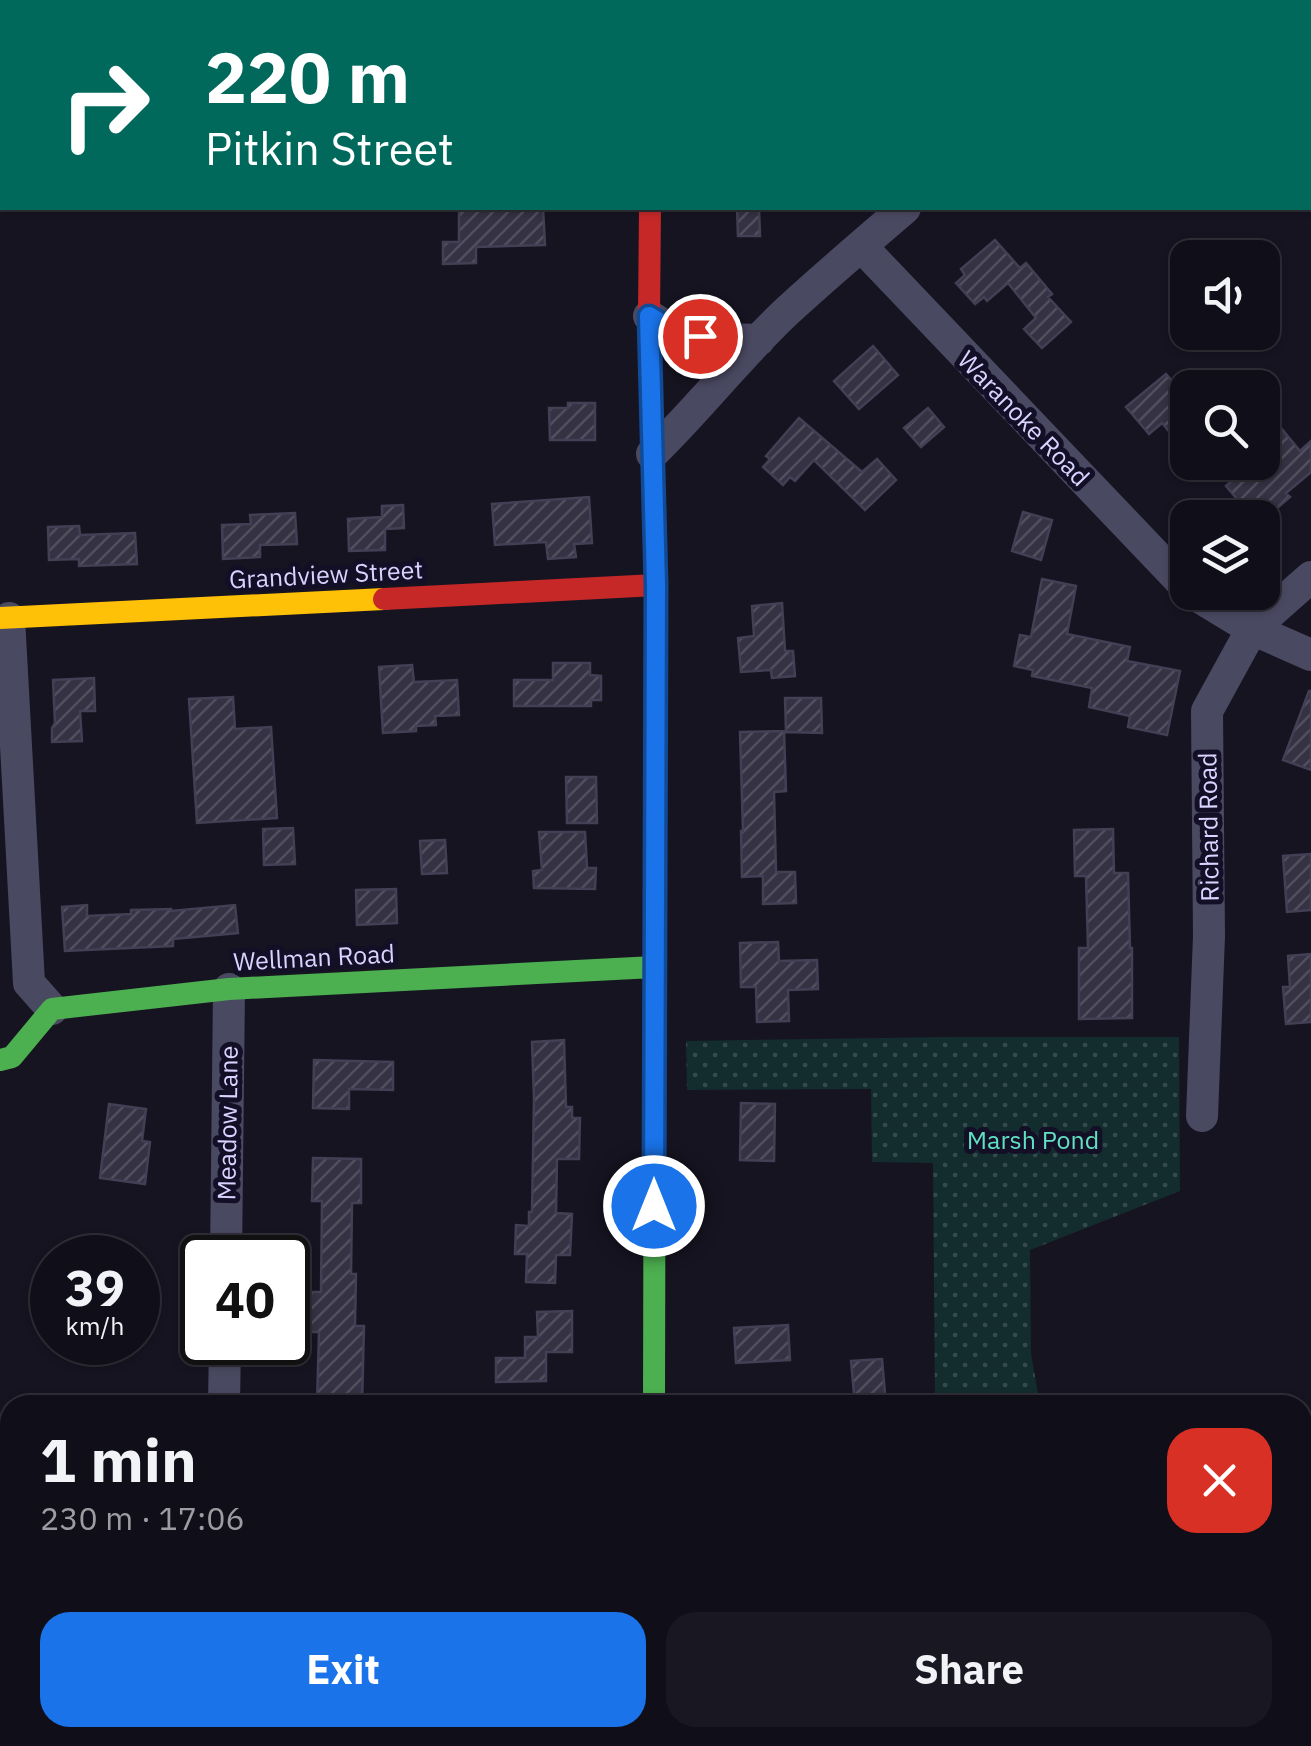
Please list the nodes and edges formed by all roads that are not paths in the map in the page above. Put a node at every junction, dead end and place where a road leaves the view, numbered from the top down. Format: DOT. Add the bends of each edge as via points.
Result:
graph roads {
  1 [pos="650,210"];
  2 [pos="903,210"];
  3 [pos="861,246"];
  4 [pos="649,316"];
  5 [pos="759,340"];
  6 [pos="652,454"];
  7 [pos="1170,570"];
  8 [pos="1311,577"];
  9 [pos="656,585"];
  10 [pos="1220,610"];
  11 [pos="5,618"];
  12 [pos="1252,630"];
  13 [pos="1311,656"];
  14 [pos="654,967"];
  15 [pos="229,989"];
  16 [pos="52,1009"];
  17 [pos="0,1060"];
  18 [pos="1202,1116"];
  19 [pos="226,1235"];
  20 [pos="225,1365"];
  21 [pos="224,1395"];
  22 [pos="654,1395"];
  1 -- 4 [label="street"];
  2 -- 3 [label="street"];
  3 -- 5 [label="street"];
  3 -- 7 [label="street, Waranoke Road"];
  4 -- 5 [label="street" via="675,332"];
  4 -- 6 [label="street"];
  5 -- 6 [label="street"];
  6 -- 9 [label="street"];
  8 -- 12 [label="street, Richard Road"];
  9 -- 11 [label="street, Grandview Street"];
  9 -- 14 [label="street"];
  10 -- 12 [label="street, Waranoke Road"];
  11 -- 16 [label="street" via="29,983"];
  12 -- 13 [label="street, Waranoke Road"];
  12 -- 18 [label="street, Richard Road" via="1207,711"];
  14 -- 15 [label="street, Wellman Road"];
  14 -- 22 [label="street"];
  15 -- 16 [label="street, Wellman Road"];
  15 -- 19 [label="street, Meadow Lane"];
  16 -- 17 [label="street" via="12,1057"];
  20 -- 21 [label="street"];
}
